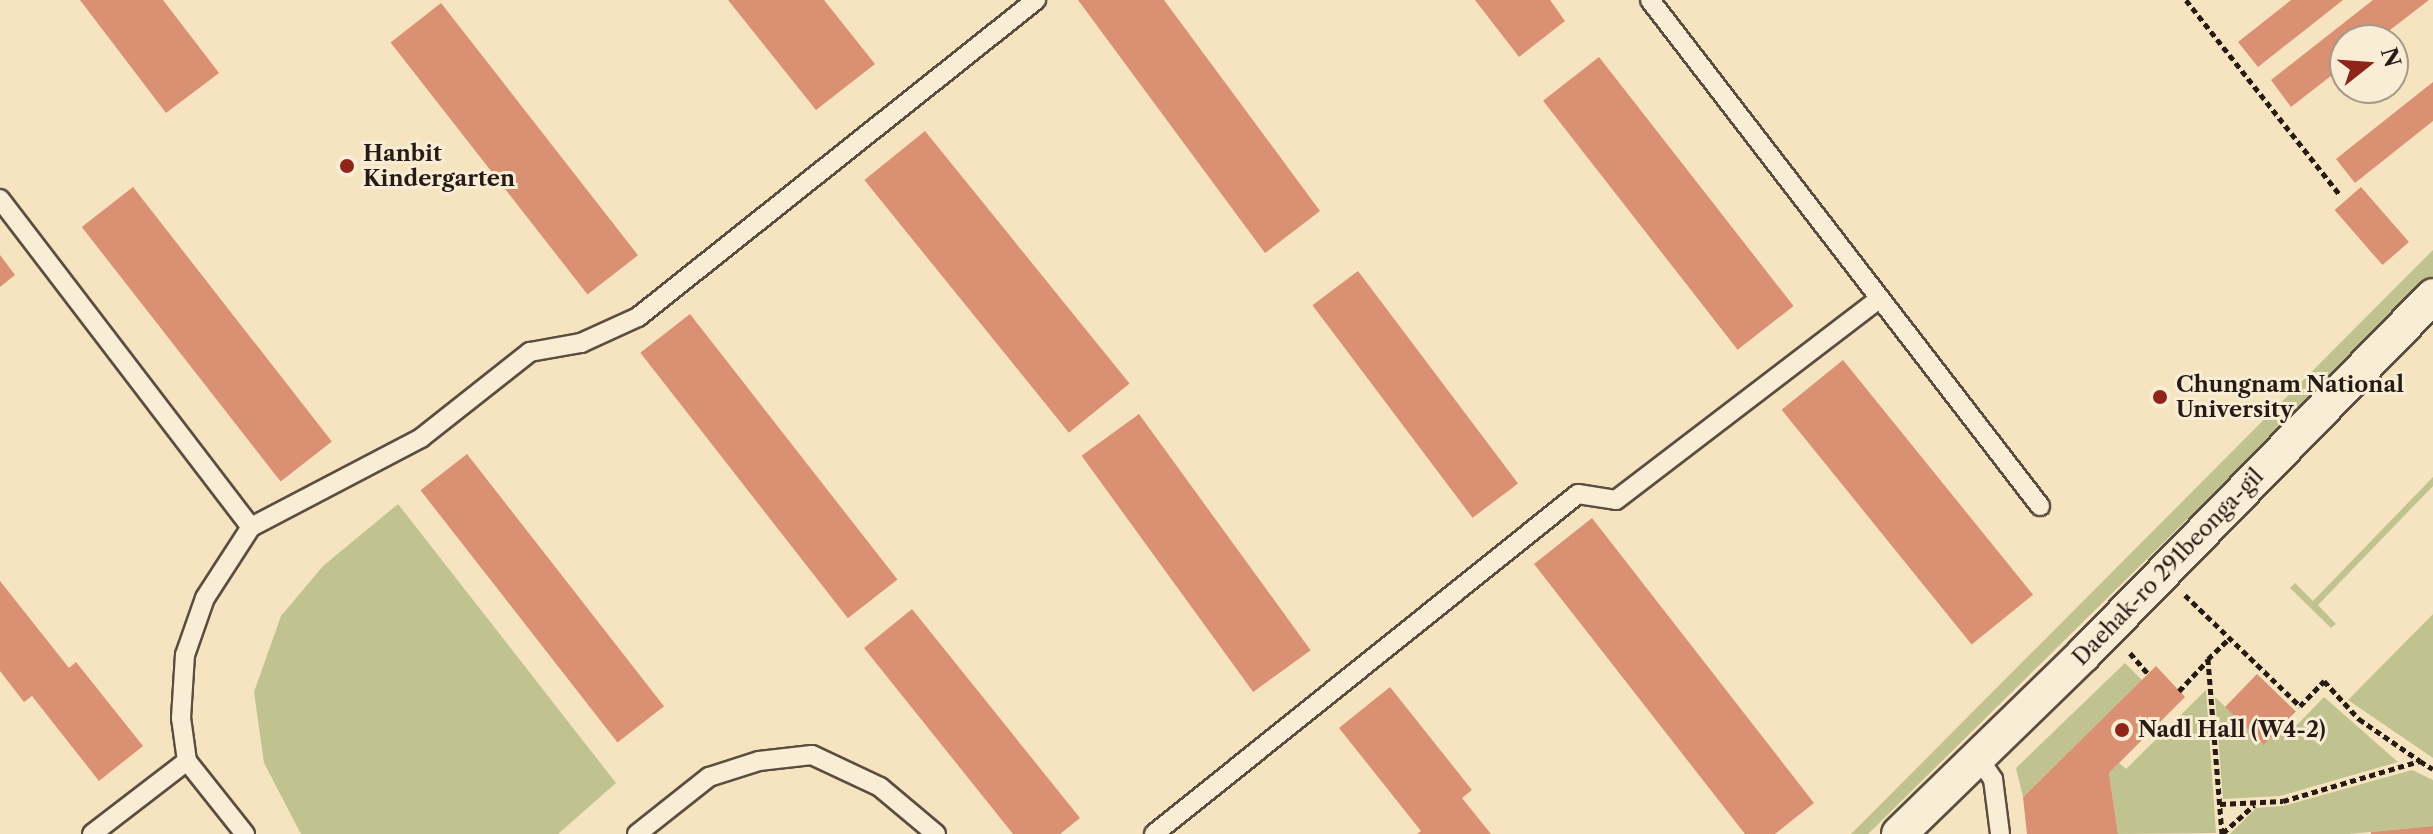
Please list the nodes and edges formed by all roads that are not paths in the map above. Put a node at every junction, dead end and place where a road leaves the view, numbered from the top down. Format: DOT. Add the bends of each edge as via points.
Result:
graph roads {
  1 [pos="1036,0"];
  2 [pos="1650,0"];
  3 [pos="0,199"];
  4 [pos="2433,296"];
  5 [pos="1878,300"];
  6 [pos="2040,506"];
  7 [pos="251,527"];
  8 [pos="1978,757"];
  9 [pos="187,761"];
  10 [pos="92,834"];
  11 [pos="245,834"];
  12 [pos="637,834"];
  13 [pos="936,834"];
  14 [pos="1154,834"];
  15 [pos="1899,834"];
  16 [pos="2000,834"];
  1 -- 7 [label="lane" via="638,317 581,343 530,352 421,438"];
  2 -- 5 [label="lane"];
  3 -- 7 [label="lane"];
  4 -- 8 [label="street, Daehak-ro 291beonga-gil"];
  5 -- 6 [label="lane"];
  5 -- 14 [label="lane" via="1616,500 1578,494"];
  7 -- 9 [label="lane" via="205,598 185,655 181,718"];
  8 -- 15 [label="street, Daehak-ro 291beonga-gil"];
  8 -- 16 [label="lane" via="1993,779"];
  9 -- 10 [label="lane"];
  9 -- 11 [label="lane"];
  12 -- 13 [label="lane" via="709,777 759,761 812,755 880,787"];
}
